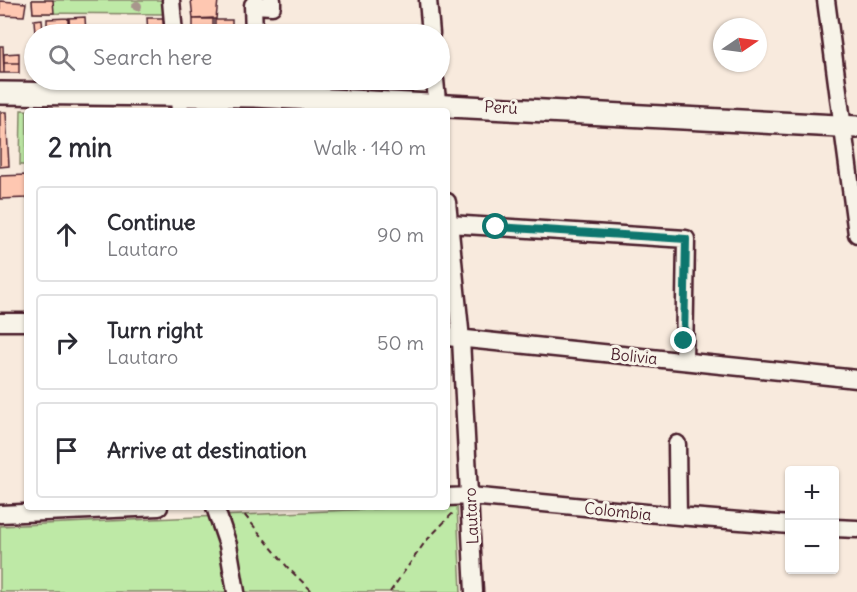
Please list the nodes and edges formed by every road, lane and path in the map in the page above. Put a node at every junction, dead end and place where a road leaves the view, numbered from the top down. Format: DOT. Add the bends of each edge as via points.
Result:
graph roads {
  1 [pos="171,0"];
  2 [pos="272,0"];
  3 [pos="428,0"];
  4 [pos="826,0"];
  5 [pos="173,24"];
  6 [pos="254,24"];
  7 [pos="430,24"];
  8 [pos="235,90"];
  9 [pos="265,90"];
  10 [pos="436,90"];
  11 [pos="0,93"];
  12 [pos="179,96"];
  13 [pos="354,106"];
  14 [pos="438,107"];
  15 [pos="850,126"];
  16 [pos="450,224"];
  17 [pos="857,234"];
  18 [pos="450,247"];
  19 [pos="0,322"];
  20 [pos="24,322"];
  21 [pos="454,338"];
  22 [pos="684,361"];
  23 [pos="857,379"];
  24 [pos="677,444"];
  25 [pos="470,496"];
  26 [pos="450,497"];
  27 [pos="91,510"];
  28 [pos="216,510"];
  29 [pos="240,510"];
  30 [pos="0,514"];
  31 [pos="678,516"];
  32 [pos="785,525"];
  33 [pos="839,528"];
  34 [pos="857,530"];
  35 [pos="236,592"];
  36 [pos="313,592"];
  37 [pos="390,592"];
  38 [pos="474,592"];
  1 -- 5 [label="street"];
  2 -- 6 [label="street" via="272,6 253,5"];
  3 -- 7 [label="street"];
  4 -- 15 [label="street"];
  8 -- 12 [label="main road, Perú"];
  9 -- 13 [label="main road, Perú"];
  10 -- 14 [label="street"];
  11 -- 12 [label="main road, Perú"];
  13 -- 14 [label="main road, Perú"];
  14 -- 15 [label="main road, Perú"];
  15 -- 17 [label="street"];
  16 -- 22 [label="street" via="686,239"];
  18 -- 21 [label="street, Lautaro"];
  19 -- 20 [label="street"];
  21 -- 22 [label="street, Bolivia"];
  21 -- 25 [label="street, Lautaro"];
  22 -- 23 [label="street, Bolivia"];
  24 -- 31 [label="street"];
  25 -- 26 [label="street, Colombia"];
  25 -- 31 [label="street, Colombia"];
  25 -- 37 [label="path" via="425,542"];
  25 -- 38 [label="street, Lautaro"];
  27 -- 30 [label="street"];
  28 -- 35 [label="street" via="228,545"];
  29 -- 36 [label="path"];
  31 -- 32 [label="street, Colombia"];
  33 -- 34 [label="street"];
}
